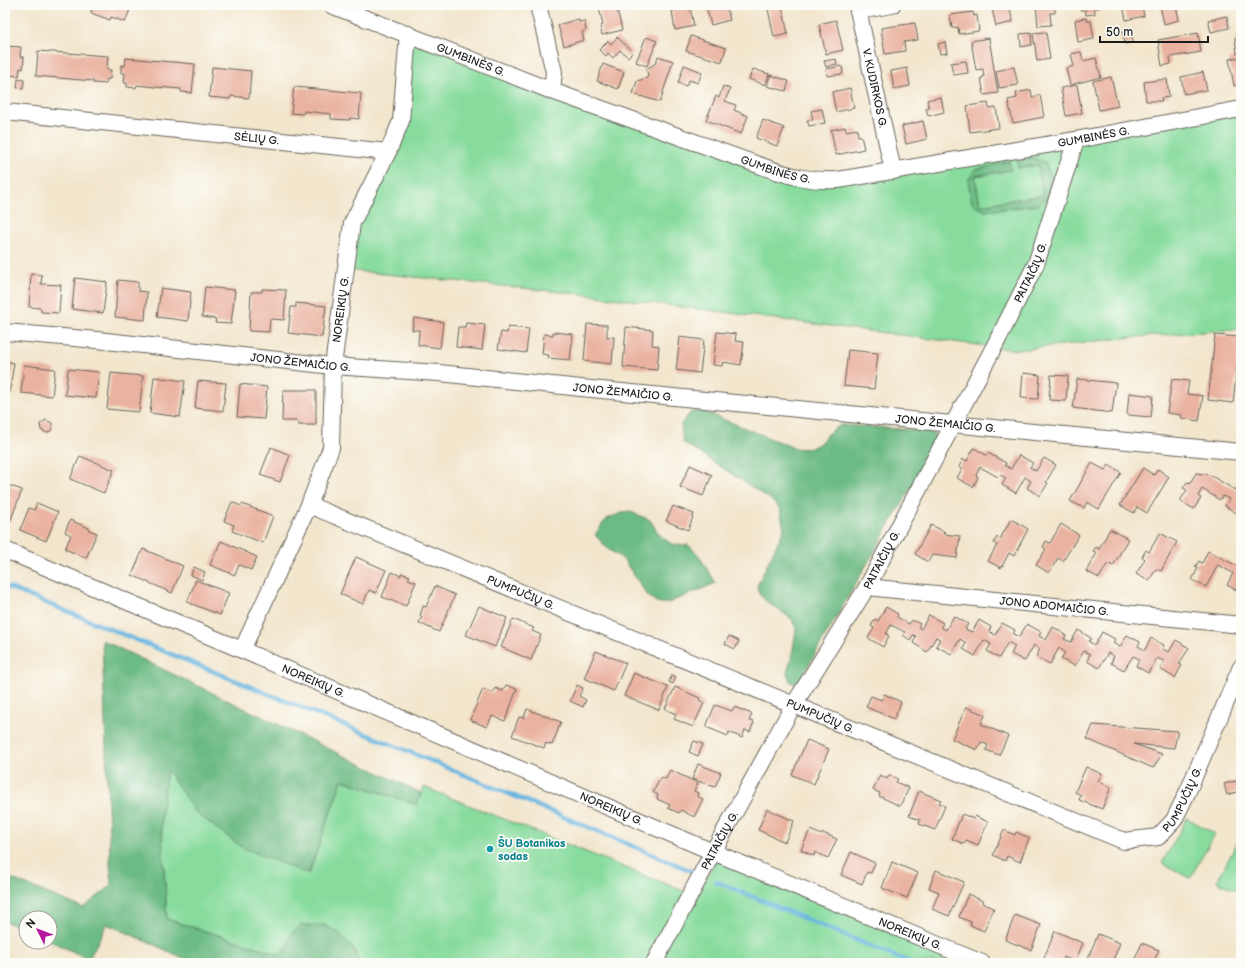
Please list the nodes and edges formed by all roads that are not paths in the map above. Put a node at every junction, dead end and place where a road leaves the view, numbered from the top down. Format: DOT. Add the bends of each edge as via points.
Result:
graph roads {
  1 [pos="331,5"];
  2 [pos="538,5"];
  3 [pos="892,5"];
  4 [pos="857,8"];
  5 [pos="408,34"];
  6 [pos="552,91"];
  7 [pos="1241,109"];
  8 [pos="5,112"];
  9 [pos="1076,140"];
  10 [pos="388,152"];
  11 [pos="893,171"];
  12 [pos="5,332"];
  13 [pos="333,366"];
  14 [pos="953,425"];
  15 [pos="1241,452"];
  16 [pos="309,505"];
  17 [pos="5,550"];
  18 [pos="867,588"];
  19 [pos="1241,625"];
  20 [pos="242,650"];
  21 [pos="1241,667"];
  22 [pos="793,706"];
  23 [pos="713,852"];
  24 [pos="654,963"];
  25 [pos="982,963"];
  1 -- 5 [label="street, GUMBINĖS G."];
  2 -- 6 [label="street" via="554,72"];
  3 -- 4 [label="street"];
  4 -- 11 [label="street, V. KUDIRKOS G."];
  5 -- 6 [label="street, GUMBINĖS G."];
  5 -- 10 [label="street" via="401,121"];
  6 -- 11 [label="street, GUMBINĖS G." via="801,179 838,180"];
  7 -- 9 [label="street, GUMBINĖS G."];
  8 -- 10 [label="street, SĖLIŲ G."];
  9 -- 11 [label="street, GUMBINĖS G."];
  9 -- 14 [label="street, PAITAIČIŲ G." via="1036,264"];
  10 -- 13 [label="street, NOREIKIŲ G." via="352,223"];
  12 -- 13 [label="street, JONO ŽEMAIČIO G."];
  13 -- 14 [label="street, JONO ŽEMAIČIO G." via="439,373"];
  13 -- 16 [label="street, NOREIKIŲ G." via="331,448"];
  14 -- 15 [label="street, JONO ŽEMAIČIO G."];
  14 -- 18 [label="street, PAITAIČIŲ G."];
  16 -- 20 [label="street, NOREIKIŲ G."];
  16 -- 22 [label="street, PUMPUČIŲ G."];
  17 -- 20 [label="street, NOREIKIŲ G."];
  18 -- 19 [label="street, JONO ADOMAIČIO G."];
  18 -- 22 [label="street, PAITAIČIŲ G."];
  20 -- 23 [label="street, NOREIKIŲ G."];
  21 -- 22 [label="street, PUMPUČIŲ G." via="1174,820 1158,837 1124,841"];
  22 -- 23 [label="street, PAITAIČIŲ G."];
  23 -- 24 [label="street, PAITAIČIŲ G."];
  23 -- 25 [label="street, NOREIKIŲ G."];
}
